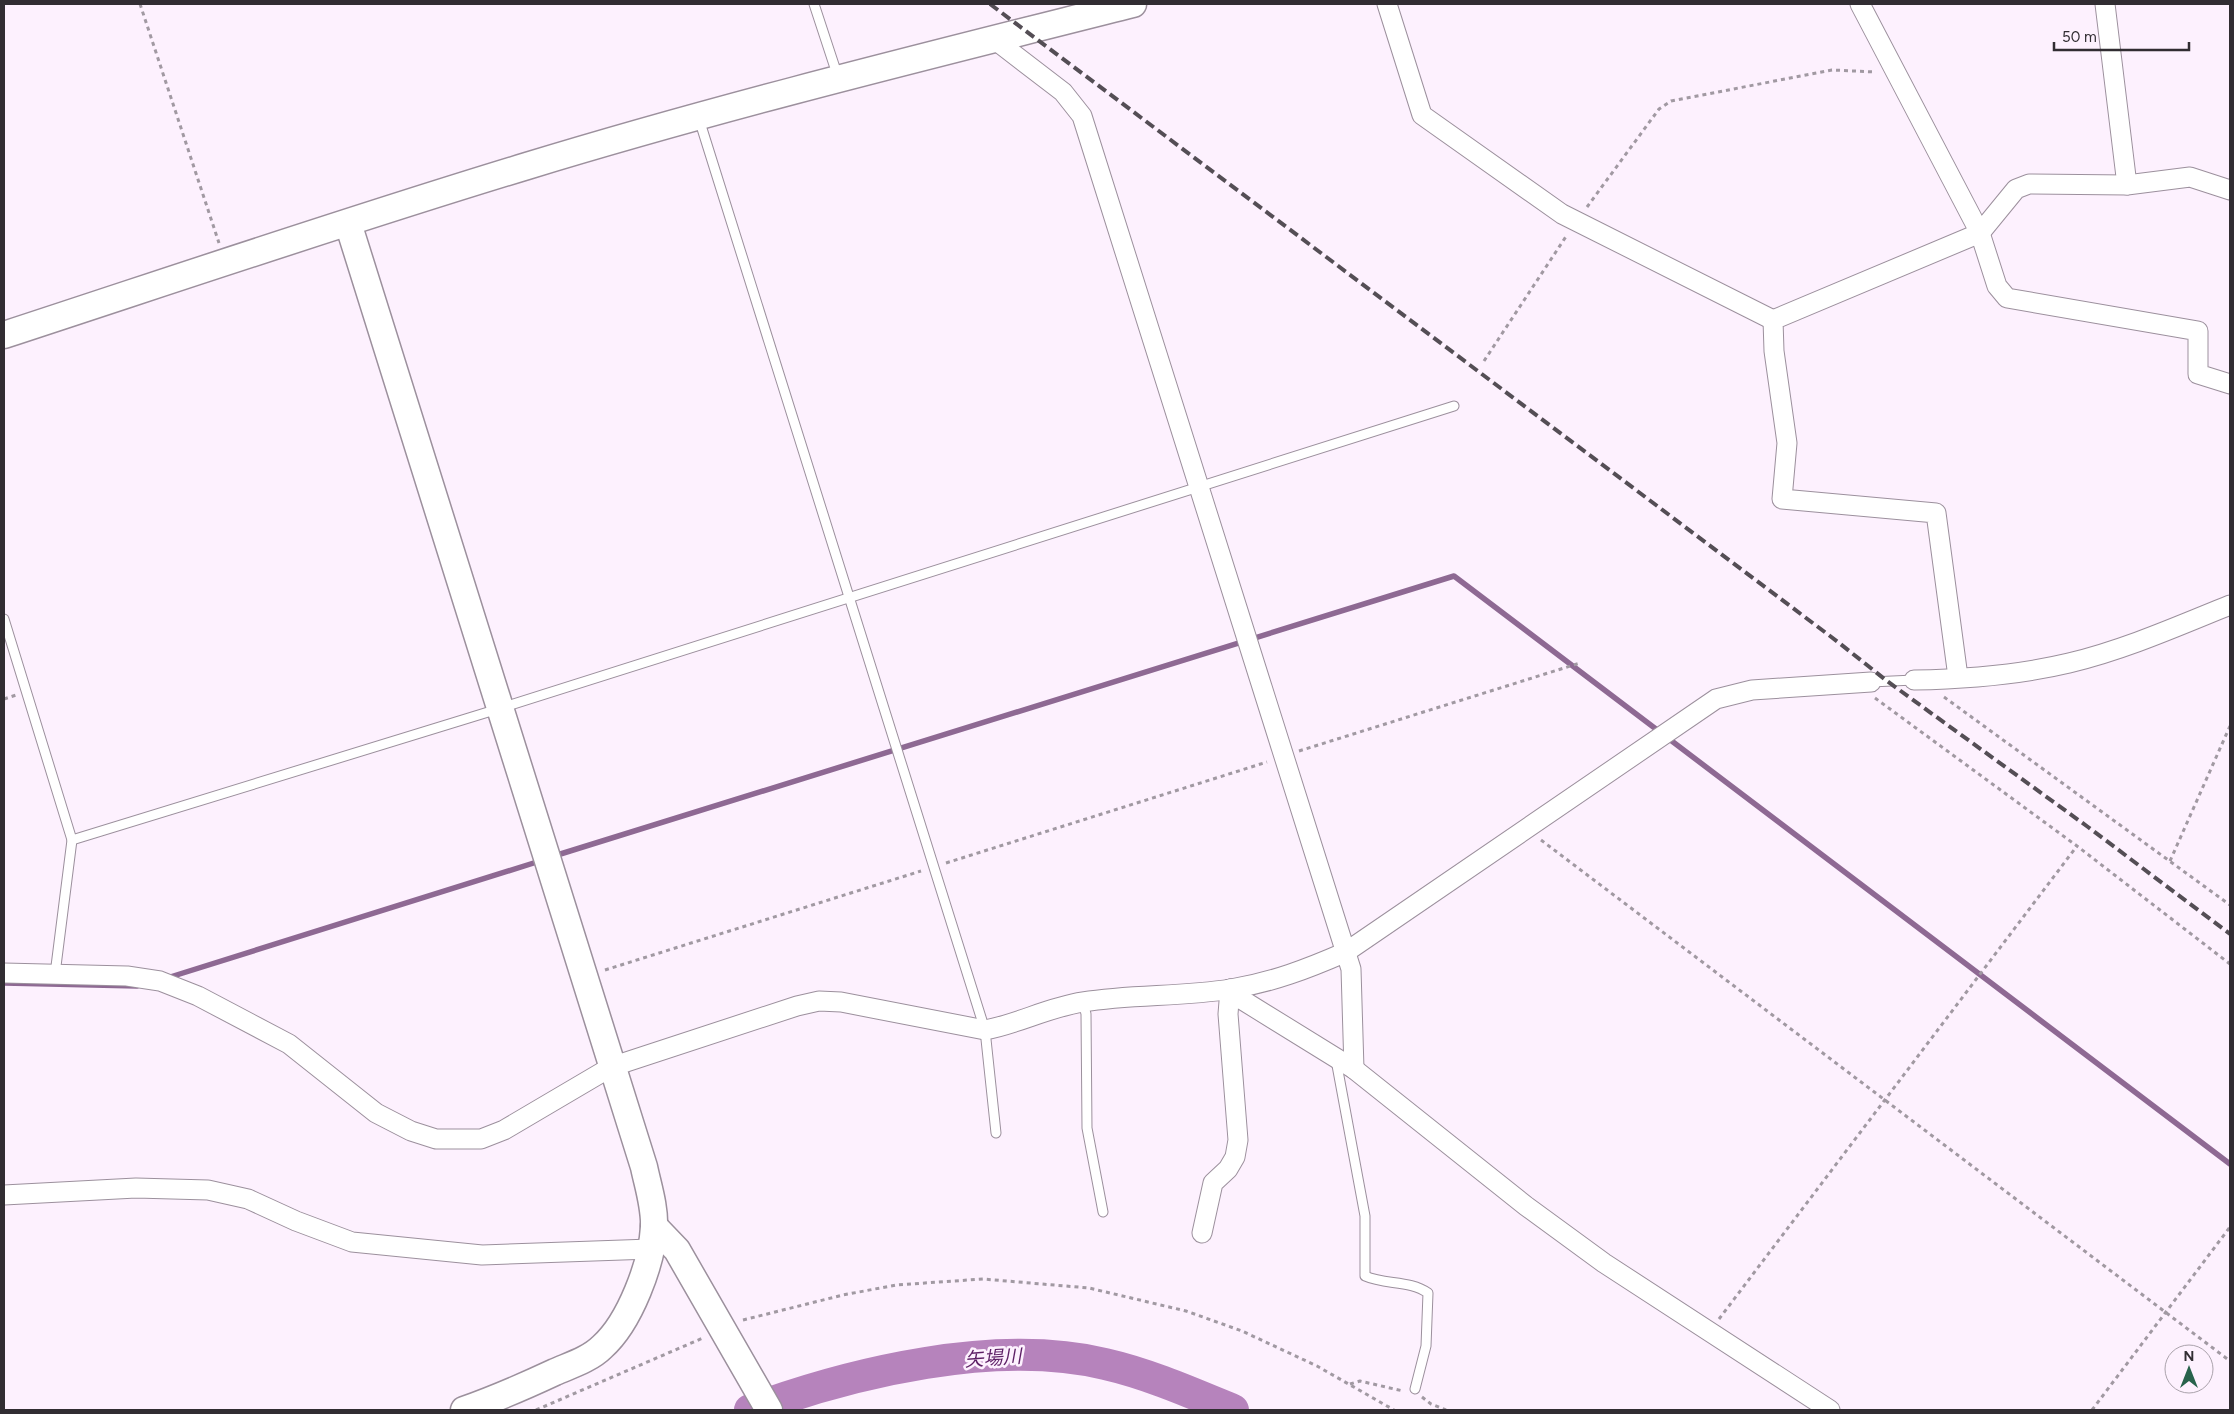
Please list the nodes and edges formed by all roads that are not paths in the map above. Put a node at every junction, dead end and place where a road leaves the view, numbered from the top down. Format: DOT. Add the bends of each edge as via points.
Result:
graph roads {
  1 [pos="814,4"];
  2 [pos="1133,4"];
  3 [pos="1387,4"];
  4 [pos="1860,4"];
  5 [pos="2105,4"];
  6 [pos="994,39"];
  7 [pos="839,80"];
  8 [pos="698,116"];
  9 [pos="2127,185"];
  10 [pos="2230,190"];
  11 [pos="348,224"];
  12 [pos="1980,233"];
  13 [pos="1773,320"];
  14 [pos="4,336"];
  15 [pos="2230,384"];
  16 [pos="1454,406"];
  17 [pos="1198,488"];
  18 [pos="848,596"];
  19 [pos="2230,605"];
  20 [pos="4,620"];
  21 [pos="1958,677"];
  22 [pos="1920,680"];
  23 [pos="1866,683"];
  24 [pos="498,709"];
  25 [pos="72,840"];
  26 [pos="1346,952"];
  27 [pos="4,973"];
  28 [pos="55,974"];
  29 [pos="1230,989"];
  30 [pos="1083,1002"];
  31 [pos="985,1030"];
  32 [pos="1335,1058"];
  33 [pos="611,1067"];
  34 [pos="1354,1069"];
  35 [pos="996,1133"];
  36 [pos="4,1195"];
  37 [pos="1103,1212"];
  38 [pos="1202,1233"];
  39 [pos="652,1238"];
  40 [pos="1415,1389"];
  41 [pos="464,1410"];
  42 [pos="769,1410"];
  43 [pos="1830,1410"];
  1 -- 7 [label="lane"];
  2 -- 6 [label="street"];
  3 -- 13 [label="street" via="1422,115 1562,214"];
  4 -- 12 [label="street"];
  5 -- 9 [label="street"];
  6 -- 7 [label="street"];
  6 -- 17 [label="street" via="1063,92 1082,116"];
  7 -- 8 [label="street"];
  8 -- 11 [label="street" via="527,166"];
  8 -- 18 [label="lane"];
  9 -- 10 [label="street" via="2190,177"];
  9 -- 12 [label="street" via="2029,184 2016,189"];
  11 -- 14 [label="street"];
  11 -- 24 [label="street"];
  12 -- 13 [label="street"];
  12 -- 15 [label="street" via="1997,286 2007,298 2198,331 2198,374"];
  13 -- 21 [label="street" via="1774,351 1788,443 1782,500 1936,513"];
  16 -- 17 [label="lane"];
  17 -- 18 [label="lane"];
  17 -- 26 [label="street"];
  18 -- 24 [label="lane"];
  18 -- 31 [label="lane"];
  19 -- 21 [label="street" via="2155,635 2070,663"];
  20 -- 25 [label="lane"];
  21 -- 22 [label="street"];
  22 -- 23 [label="lane"];
  23 -- 26 [label="street" via="1752,690 1716,699"];
  24 -- 25 [label="lane"];
  24 -- 33 [label="street"];
  25 -- 28 [label="lane"];
  26 -- 29 [label="street" via="1294,975"];
  26 -- 34 [label="street" via="1351,969"];
  27 -- 28 [label="street"];
  28 -- 33 [label="street" via="127,976 160,981 198,996 289,1044 376,1113 436,1139 480,1139 504,1130"];
  29 -- 30 [label="street"];
  29 -- 32 [label="street"];
  29 -- 38 [label="street" via="1228,1014 1238,1140 1235,1158 1214,1183"];
  30 -- 31 [label="street"];
  30 -- 37 [label="lane" via="1086,1014 1087,1128"];
  31 -- 33 [label="street" via="841,1002 819,1001"];
  31 -- 35 [label="lane"];
  32 -- 34 [label="street"];
  32 -- 40 [label="lane" via="1365,1216 1366,1276 1419,1287 1428,1293 1426,1346"];
  33 -- 39 [label="street" via="644,1167 650,1193"];
  34 -- 43 [label="street" via="1604,1264"];
  36 -- 39 [label="street" via="136,1188 208,1190 248,1199 352,1242 482,1255"];
  39 -- 41 [label="street" via="636,1296 620,1327 602,1348 572,1365"];
  39 -- 42 [label="street" via="677,1250"];
}
